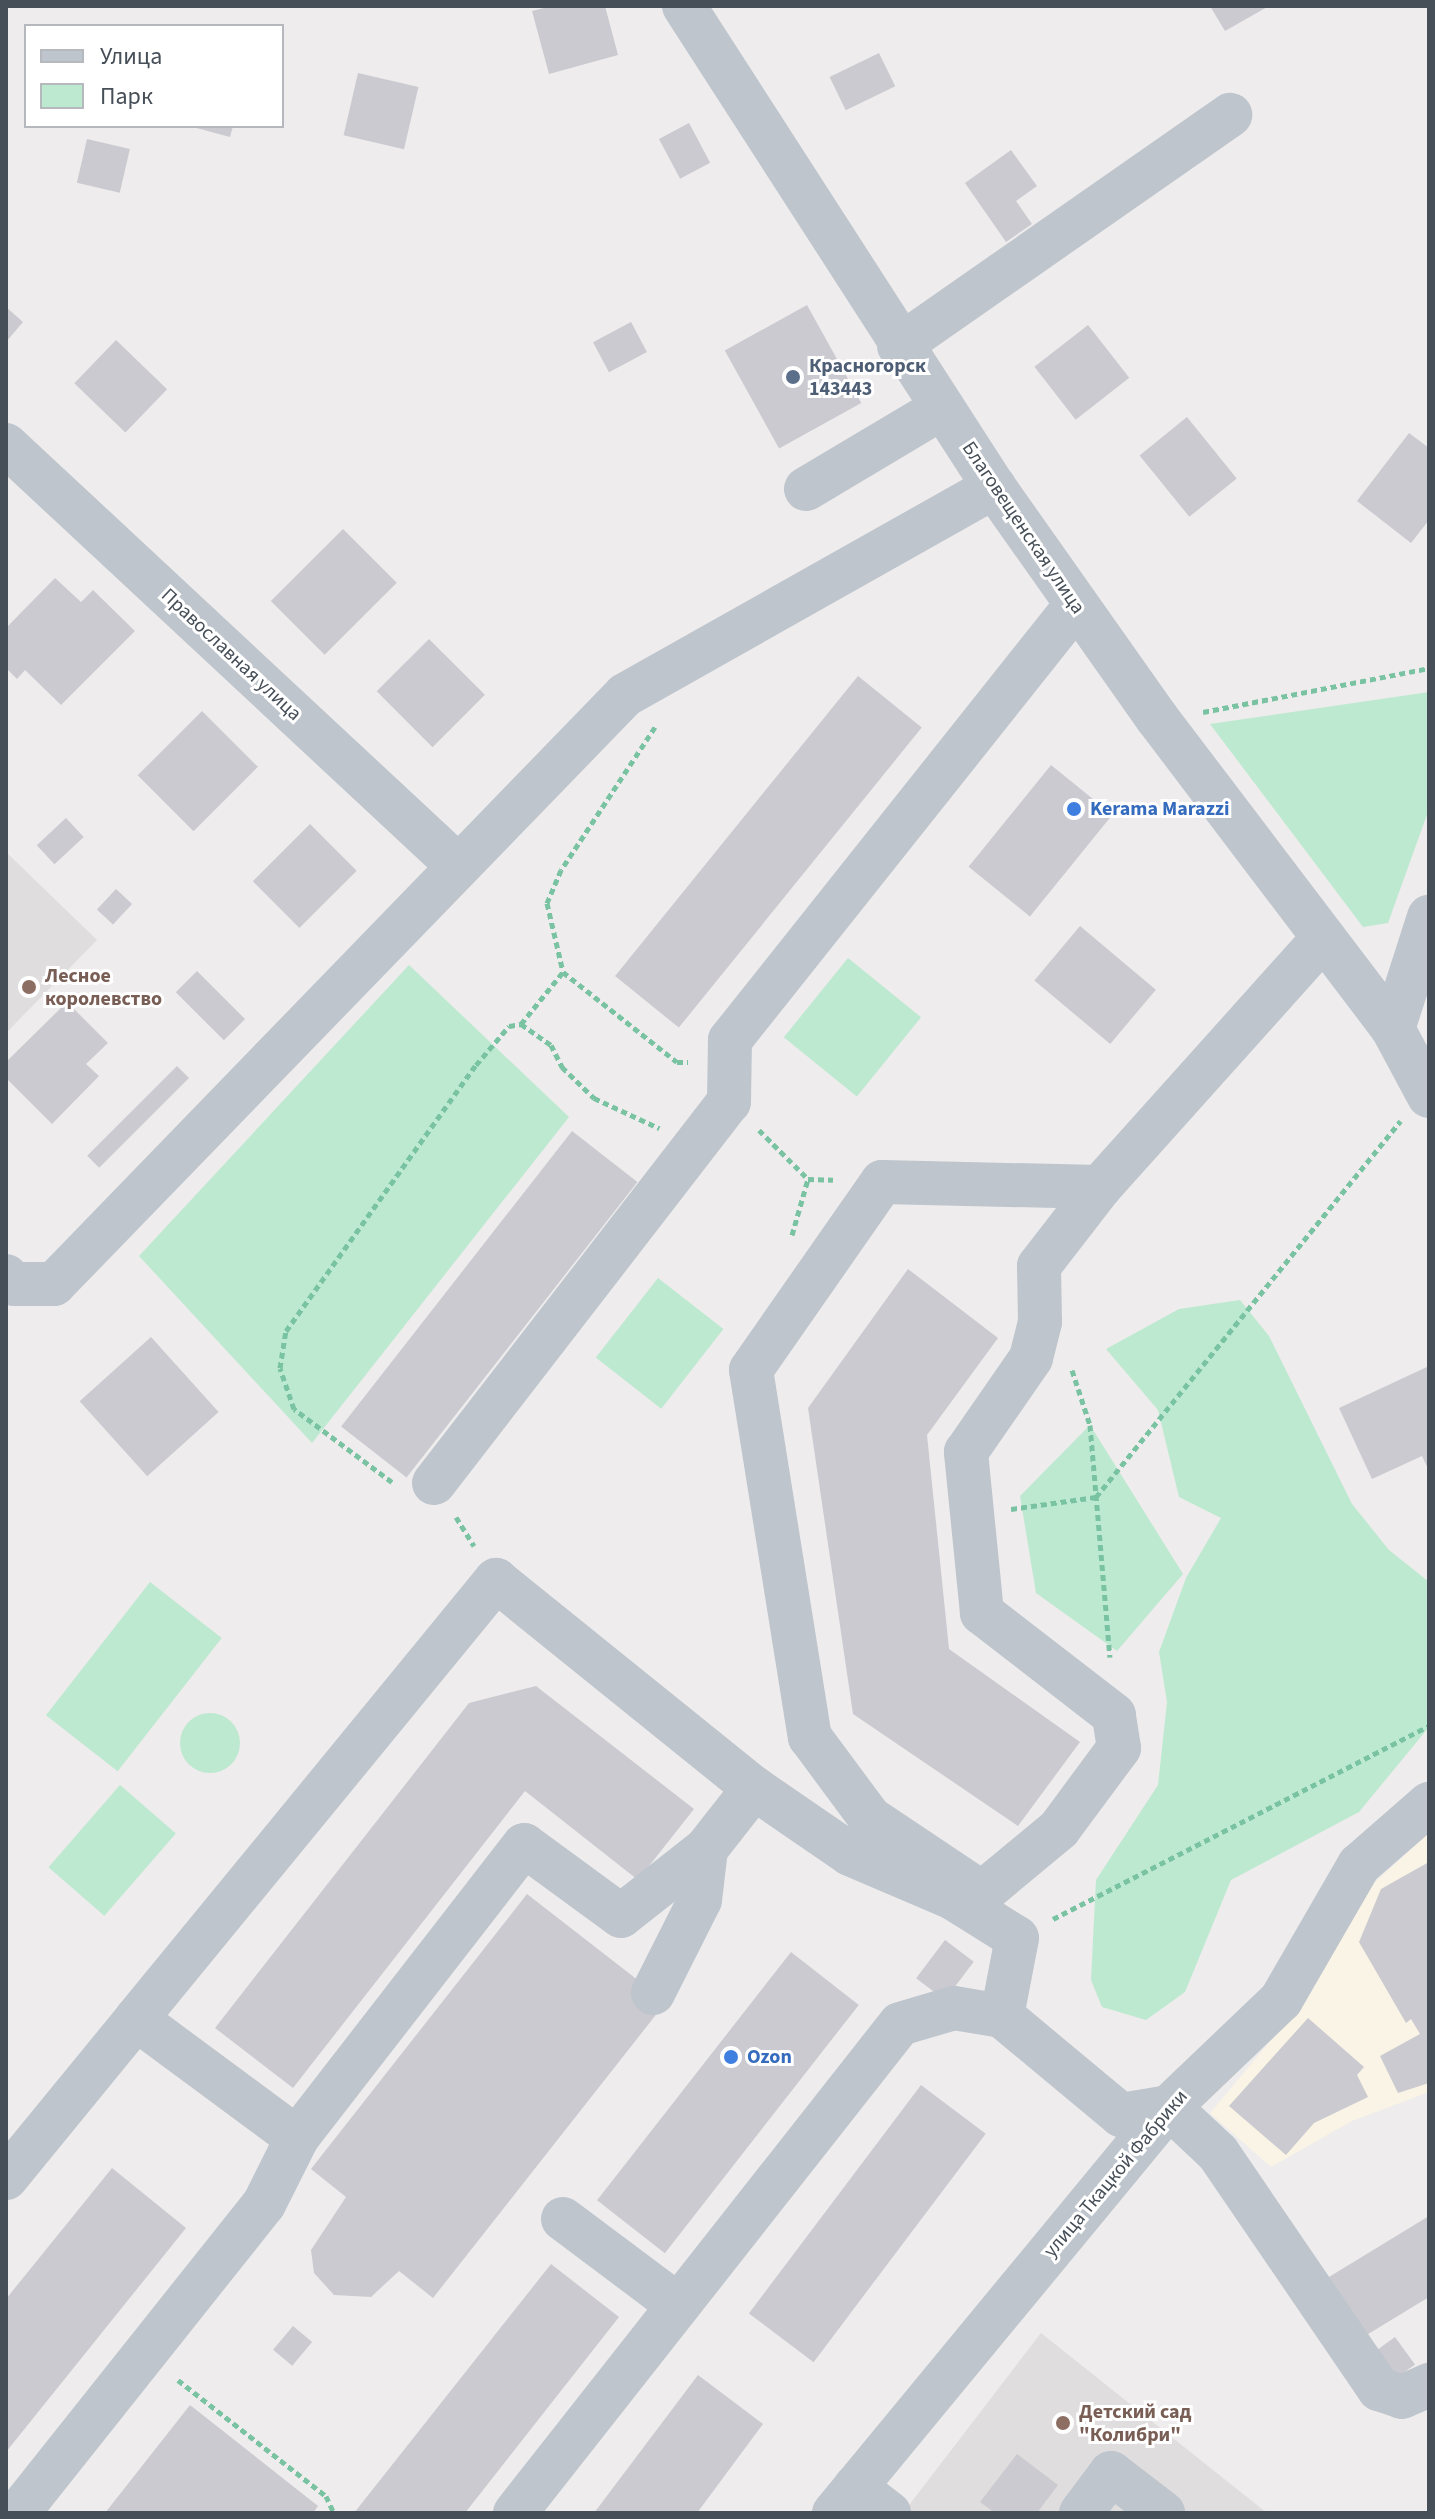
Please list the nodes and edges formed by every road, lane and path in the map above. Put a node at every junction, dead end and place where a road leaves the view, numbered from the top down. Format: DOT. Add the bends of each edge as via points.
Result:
graph roads {
  1 [pos="684,6"];
  2 [pos="1230,115"];
  3 [pos="899,346"];
  4 [pos="942,408"];
  5 [pos="6,445"];
  6 [pos="994,487"];
  7 [pos="806,489"];
  8 [pos="1076,605"];
  9 [pos="1429,668"];
  10 [pos="641,686"];
  11 [pos="1198,713"];
  12 [pos="456,864"];
  13 [pos="1429,917"];
  14 [pos="1322,940"];
  15 [pos="563,972"];
  16 [pos="521,1024"];
  17 [pos="1393,1029"];
  18 [pos="730,1064"];
  19 [pos="1427,1092"];
  20 [pos="764,1136"];
  21 [pos="696,1146"];
  22 [pos="808,1179"];
  23 [pos="1100,1187"];
  24 [pos="10,1280"];
  25 [pos="1071,1368"];
  26 [pos="434,1483"];
  27 [pos="1096,1497"];
  28 [pos="972,1515"];
  29 [pos="496,1580"];
  30 [pos="1114,1715"];
  31 [pos="1429,1726"];
  32 [pos="754,1788"];
  33 [pos="1429,1804"];
  34 [pos="706,1849"];
  35 [pos="967,1896"];
  36 [pos="1017,1938"];
  37 [pos="653,1993"];
  38 [pos="1002,2016"];
  39 [pos="136,2019"];
  40 [pos="1169,2107"];
  41 [pos="297,2138"];
  42 [pos="6,2178"];
  43 [pos="563,2219"];
  44 [pos="678,2305"];
  45 [pos="147,2356"];
  46 [pos="1429,2385"];
  47 [pos="844,2500"];
  48 [pos="18,2513"];
  49 [pos="334,2513"];
  50 [pos="515,2513"];
  51 [pos="889,2513"];
  52 [pos="1081,2513"];
  53 [pos="1163,2513"];
  1 -- 3 [label="street, Благовещенская улица"];
  2 -- 3 [label="street"];
  3 -- 4 [label="street, Благовещенская улица"];
  4 -- 6 [label="street, Благовещенская улица"];
  4 -- 7 [label="street"];
  5 -- 12 [label="street, Православная улица"];
  6 -- 8 [label="street, Благовещенская улица"];
  6 -- 10 [label="street"];
  8 -- 14 [label="street, Благовещенская улица"];
  8 -- 18 [label="street" via="730,1040"];
  9 -- 11 [label="path"];
  10 -- 12 [label="street" via="592,723"];
  10 -- 15 [label="path" via="654,710 655,730 561,870 547,903"];
  12 -- 24 [label="street" via="54,1284"];
  13 -- 17 [label="street"];
  14 -- 17 [label="street, Благовещенская улица"];
  14 -- 23 [label="street"];
  15 -- 16 [label="path"];
  15 -- 18 [label="path" via="677,1062"];
  16 -- 21 [label="path" via="551,1045 562,1067 594,1098"];
  16 -- 26 [label="path" via="509,1026 476,1065 286,1331 280,1368 294,1409 410,1495"];
  17 -- 19 [label="street, Благовещенская улица"];
  18 -- 21 [label="street" via="729,1102"];
  19 -- 27 [label="path"];
  20 -- 22 [label="path"];
  21 -- 26 [label="street"];
  23 -- 28 [label="street" via="1039,1266 1040,1322 1031,1358 966,1452"];
  23 -- 35 [label="street" via="882,1182 751,1370 810,1737 870,1818"];
  25 -- 27 [label="path" via="1090,1425"];
  26 -- 29 [label="path"];
  27 -- 28 [label="path"];
  27 -- 30 [label="path"];
  28 -- 30 [label="street" via="982,1613"];
  29 -- 32 [label="street"];
  29 -- 39 [label="street"];
  30 -- 35 [label="street" via="1119,1748 1059,1829"];
  31 -- 36 [label="path"];
  32 -- 34 [label="street"];
  32 -- 35 [label="street" via="850,1854"];
  33 -- 40 [label="street, улица Ткацкой Фабрики" via="1359,1865 1281,2000"];
  34 -- 37 [label="street" via="700,1900"];
  34 -- 41 [label="street" via="621,1916 524,1845"];
  35 -- 36 [label="street"];
  36 -- 38 [label="street"];
  38 -- 40 [label="street" via="1121,2115"];
  38 -- 44 [label="street" via="954,2008 900,2024"];
  39 -- 41 [label="street"];
  39 -- 42 [label="street"];
  40 -- 46 [label="street" via="1218,2153 1379,2389 1402,2397"];
  40 -- 47 [label="street, улица Ткацкой Фабрики"];
  41 -- 45 [label="street" via="264,2204"];
  43 -- 44 [label="street"];
  44 -- 50 [label="street"];
  45 -- 48 [label="street"];
  45 -- 49 [label="path" via="326,2496"];
  47 -- 51 [label="street"];
  52 -- 53 [label="street" via="1111,2473"];
}
